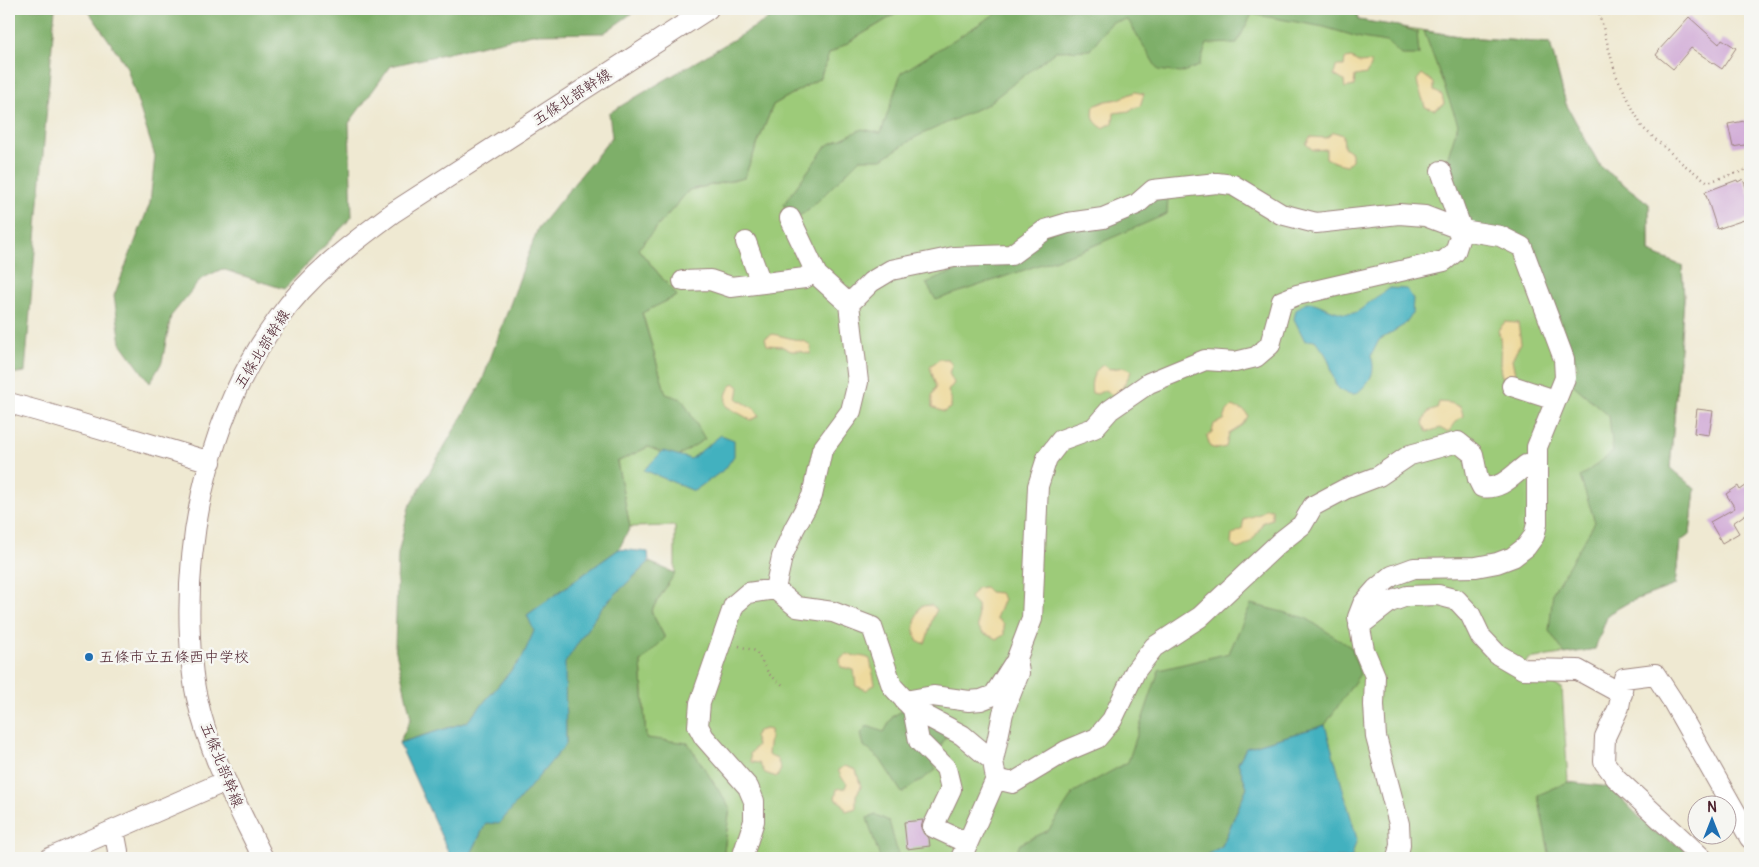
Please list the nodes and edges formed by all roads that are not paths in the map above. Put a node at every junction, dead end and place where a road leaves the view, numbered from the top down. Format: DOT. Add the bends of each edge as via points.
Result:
graph roads {
  1 [pos="708,9"];
  2 [pos="1441,171"];
  3 [pos="790,218"];
  4 [pos="1462,230"];
  5 [pos="746,242"];
  6 [pos="814,270"];
  7 [pos="683,281"];
  8 [pos="761,283"];
  9 [pos="849,304"];
  10 [pos="1512,386"];
  11 [pos="1555,400"];
  12 [pos="9,403"];
  13 [pos="211,462"];
  14 [pos="1536,465"];
  15 [pos="775,589"];
  16 [pos="1359,626"];
  17 [pos="1018,658"];
  18 [pos="1622,694"];
  19 [pos="909,705"];
  20 [pos="994,770"];
  21 [pos="226,782"];
  22 [pos="114,830"];
  23 [pos="1750,838"];
  24 [pos="964,851"];
  25 [pos="50,858"];
  26 [pos="117,858"];
  27 [pos="263,858"];
  28 [pos="742,858"];
  29 [pos="1396,858"];
  30 [pos="1702,858"];
  1 -- 13 [label="street, 五條北部幹線" via="394,212 330,262 306,284 278,318 256,352 236,389"];
  2 -- 4 [label="street"];
  3 -- 6 [label="street"];
  4 -- 9 [label="street" via="1425,216 1399,214 1316,223 1281,214 1233,185 1217,183 1153,190 1137,204 1103,218 1045,230 1011,255 954,257 892,270 871,282"];
  4 -- 11 [label="street" via="1500,236 1522,247 1564,360 1565,378"];
  4 -- 17 [label="street" via="1455,252 1444,261 1297,294 1282,301 1270,345 1256,357 1235,362 1205,360 1149,383 1110,410 1094,428 1061,440 1048,458 1038,486 1032,619"];
  5 -- 8 [label="street"];
  6 -- 8 [label="street" via="805,278"];
  6 -- 9 [label="street" via="816,276"];
  7 -- 8 [label="street" via="710,280 731,287"];
  9 -- 15 [label="street" via="858,382 851,411 822,450 812,496 782,557"];
  10 -- 11 [label="street"];
  11 -- 14 [label="street" via="1537,447"];
  12 -- 13 [label="street"];
  13 -- 21 [label="street, 五條北部幹線" via="200,501 193,548 190,635 196,697 207,737"];
  14 -- 16 [label="street" via="1536,524 1534,536 1526,546 1513,557 1498,563 1476,567 1414,568 1392,576 1363,604 1358,616"];
  14 -- 20 [label="street" via="1526,465 1493,488 1482,487 1473,454 1458,442 1410,455 1379,476 1313,506 1302,525 1200,617 1154,647 1136,670 1112,720 1097,738 1066,751 1013,783"];
  15 -- 19 [label="street" via="797,607 833,612 872,628 892,686"];
  15 -- 28 [label="street" via="748,593 734,605 700,703 698,726 704,737 748,787 754,801 754,821"];
  16 -- 18 [label="street" via="1390,602 1407,596 1451,598 1470,614 1481,637 1498,654 1523,669 1578,670"];
  16 -- 29 [label="street" via="1364,650 1375,676 1376,737 1399,824 1400,845"];
  17 -- 19 [label="street" via="994,695 969,701 933,696"];
  17 -- 20 [label="street" via="1018,673 1003,713"];
  18 -- 23 [label="street" via="1624,678 1655,674"];
  18 -- 30 [label="street" via="1620,707 1605,737 1604,762 1616,778"];
  19 -- 20 [label="street" via="962,735"];
  19 -- 24 [label="street" via="919,741 946,768 951,789 933,827"];
  20 -- 24 [label="street"];
  21 -- 22 [label="street"];
  21 -- 27 [label="street, 五條北部幹線"];
  22 -- 25 [label="street"];
  22 -- 26 [label="street"];
}
